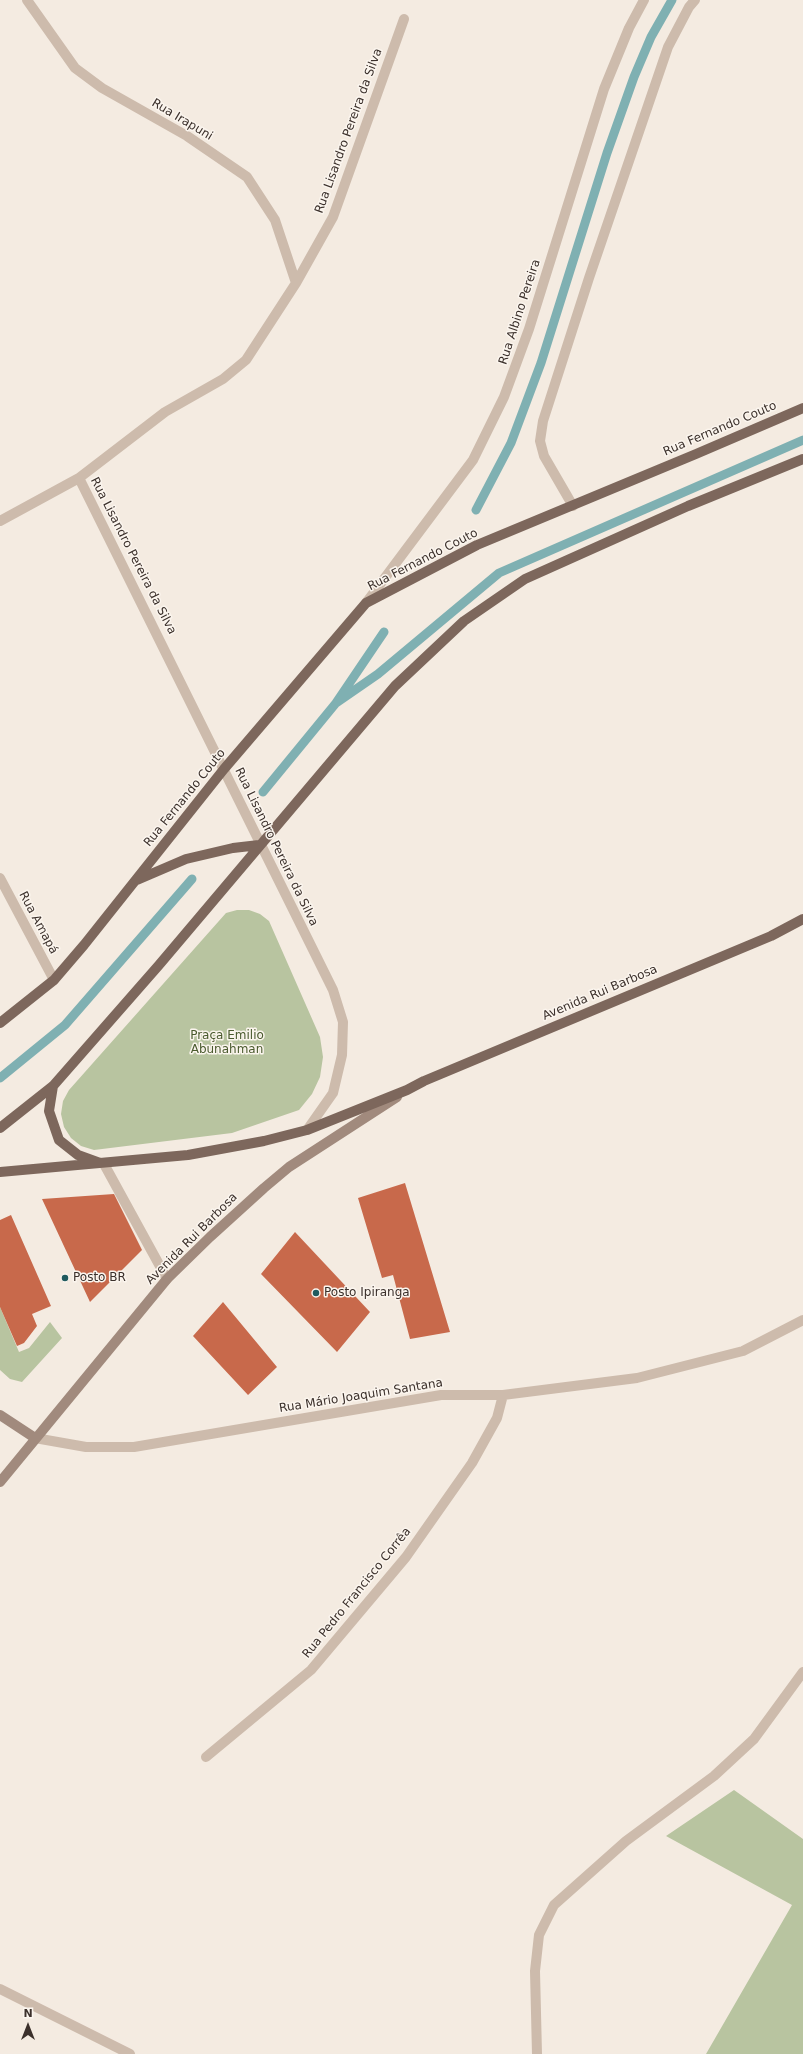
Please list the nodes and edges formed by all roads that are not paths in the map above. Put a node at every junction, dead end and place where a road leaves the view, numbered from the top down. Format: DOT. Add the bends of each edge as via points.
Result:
graph roads {
  1 [pos="27,0"];
  2 [pos="644,0"];
  3 [pos="695,0"];
  4 [pos="404,19"];
  5 [pos="296,283"];
  6 [pos="803,408"];
  7 [pos="803,459"];
  8 [pos="79,478"];
  9 [pos="573,506"];
  10 [pos="0,521"];
  11 [pos="366,604"];
  12 [pos="224,769"];
  13 [pos="259,845"];
  14 [pos="0,878"];
  15 [pos="134,881"];
  16 [pos="803,919"];
  17 [pos="54,980"];
  18 [pos="0,1023"];
  19 [pos="53,1086"];
  20 [pos="407,1090"];
  21 [pos="0,1128"];
  22 [pos="307,1130"];
  23 [pos="104,1164"];
  24 [pos="0,1172"];
  25 [pos="167,1279"];
  26 [pos="803,1320"];
  27 [pos="503,1395"];
  28 [pos="0,1415"];
  29 [pos="35,1438"];
  30 [pos="0,1482"];
  31 [pos="803,1672"];
  32 [pos="206,1757"];
  33 [pos="0,1989"];
  34 [pos="130,2054"];
  35 [pos="537,2054"];
  1 -- 5 [label="street, Rua Irapuni" via="75,68 102,88 187,136 247,177 275,220"];
  2 -- 11 [label="street, Rua Albino Pereira" via="629,28 604,90 529,329 504,397 473,460"];
  3 -- 9 [label="street" via="668,47 542,421 540,441 544,456"];
  4 -- 5 [label="street, Rua Lisandro Pereira da Silva" via="333,217"];
  5 -- 8 [label="street, Rua Lisandro Pereira da Silva" via="246,360 222,379 165,412"];
  6 -- 9 [label="main road, Rua Fernando Couto"];
  7 -- 13 [label="main road" via="688,506 525,579 464,621 395,686"];
  8 -- 10 [label="street"];
  8 -- 12 [label="street, Rua Lisandro Pereira da Silva"];
  9 -- 11 [label="main road, Rua Fernando Couto" via="477,545"];
  11 -- 12 [label="main road, Rua Fernando Couto"];
  12 -- 13 [label="street, Rua Lisandro Pereira da Silva"];
  12 -- 15 [label="main road, Rua Fernando Couto"];
  13 -- 15 [label="main road" via="186,859"];
  13 -- 19 [label="main road" via="160,965"];
  13 -- 22 [label="street, Rua Lisandro Pereira da Silva" via="333,990 343,1022 342,1055 333,1093"];
  14 -- 17 [label="street, Rua Amapá"];
  15 -- 17 [label="main road, Rua Fernando Couto"];
  16 -- 20 [label="main road, Avenida Rui Barbosa" via="771,936"];
  17 -- 18 [label="main road, Rua Fernando Couto"];
  19 -- 21 [label="main road"];
  19 -- 23 [label="main road" via="49,1111 59,1140 78,1155"];
  20 -- 22 [label="main road, Avenida Rui Barbosa"];
  20 -- 25 [label="main road, Avenida Rui Barbosa" via="289,1167"];
  22 -- 23 [label="main road, Avenida Rui Barbosa" via="188,1155"];
  23 -- 24 [label="main road, Avenida Rui Barbosa"];
  23 -- 25 [label="street"];
  25 -- 29 [label="main road, Avenida Rui Barbosa"];
  26 -- 27 [label="street, Rua Mário Joaquim Santana" via="743,1351 637,1378"];
  27 -- 29 [label="street, Rua Mário Joaquim Santana" via="433,1396 134,1447 86,1447"];
  27 -- 32 [label="street, Rua Pedro Francisco Corrêa" via="497,1418 472,1464 406,1557 311,1670"];
  28 -- 29 [label="main road"];
  29 -- 30 [label="main road, Avenida Rui Barbosa"];
  31 -- 35 [label="street" via="754,1739 714,1776 626,1841 554,1905 539,1935 535,1971"];
  33 -- 34 [label="street"];
}
